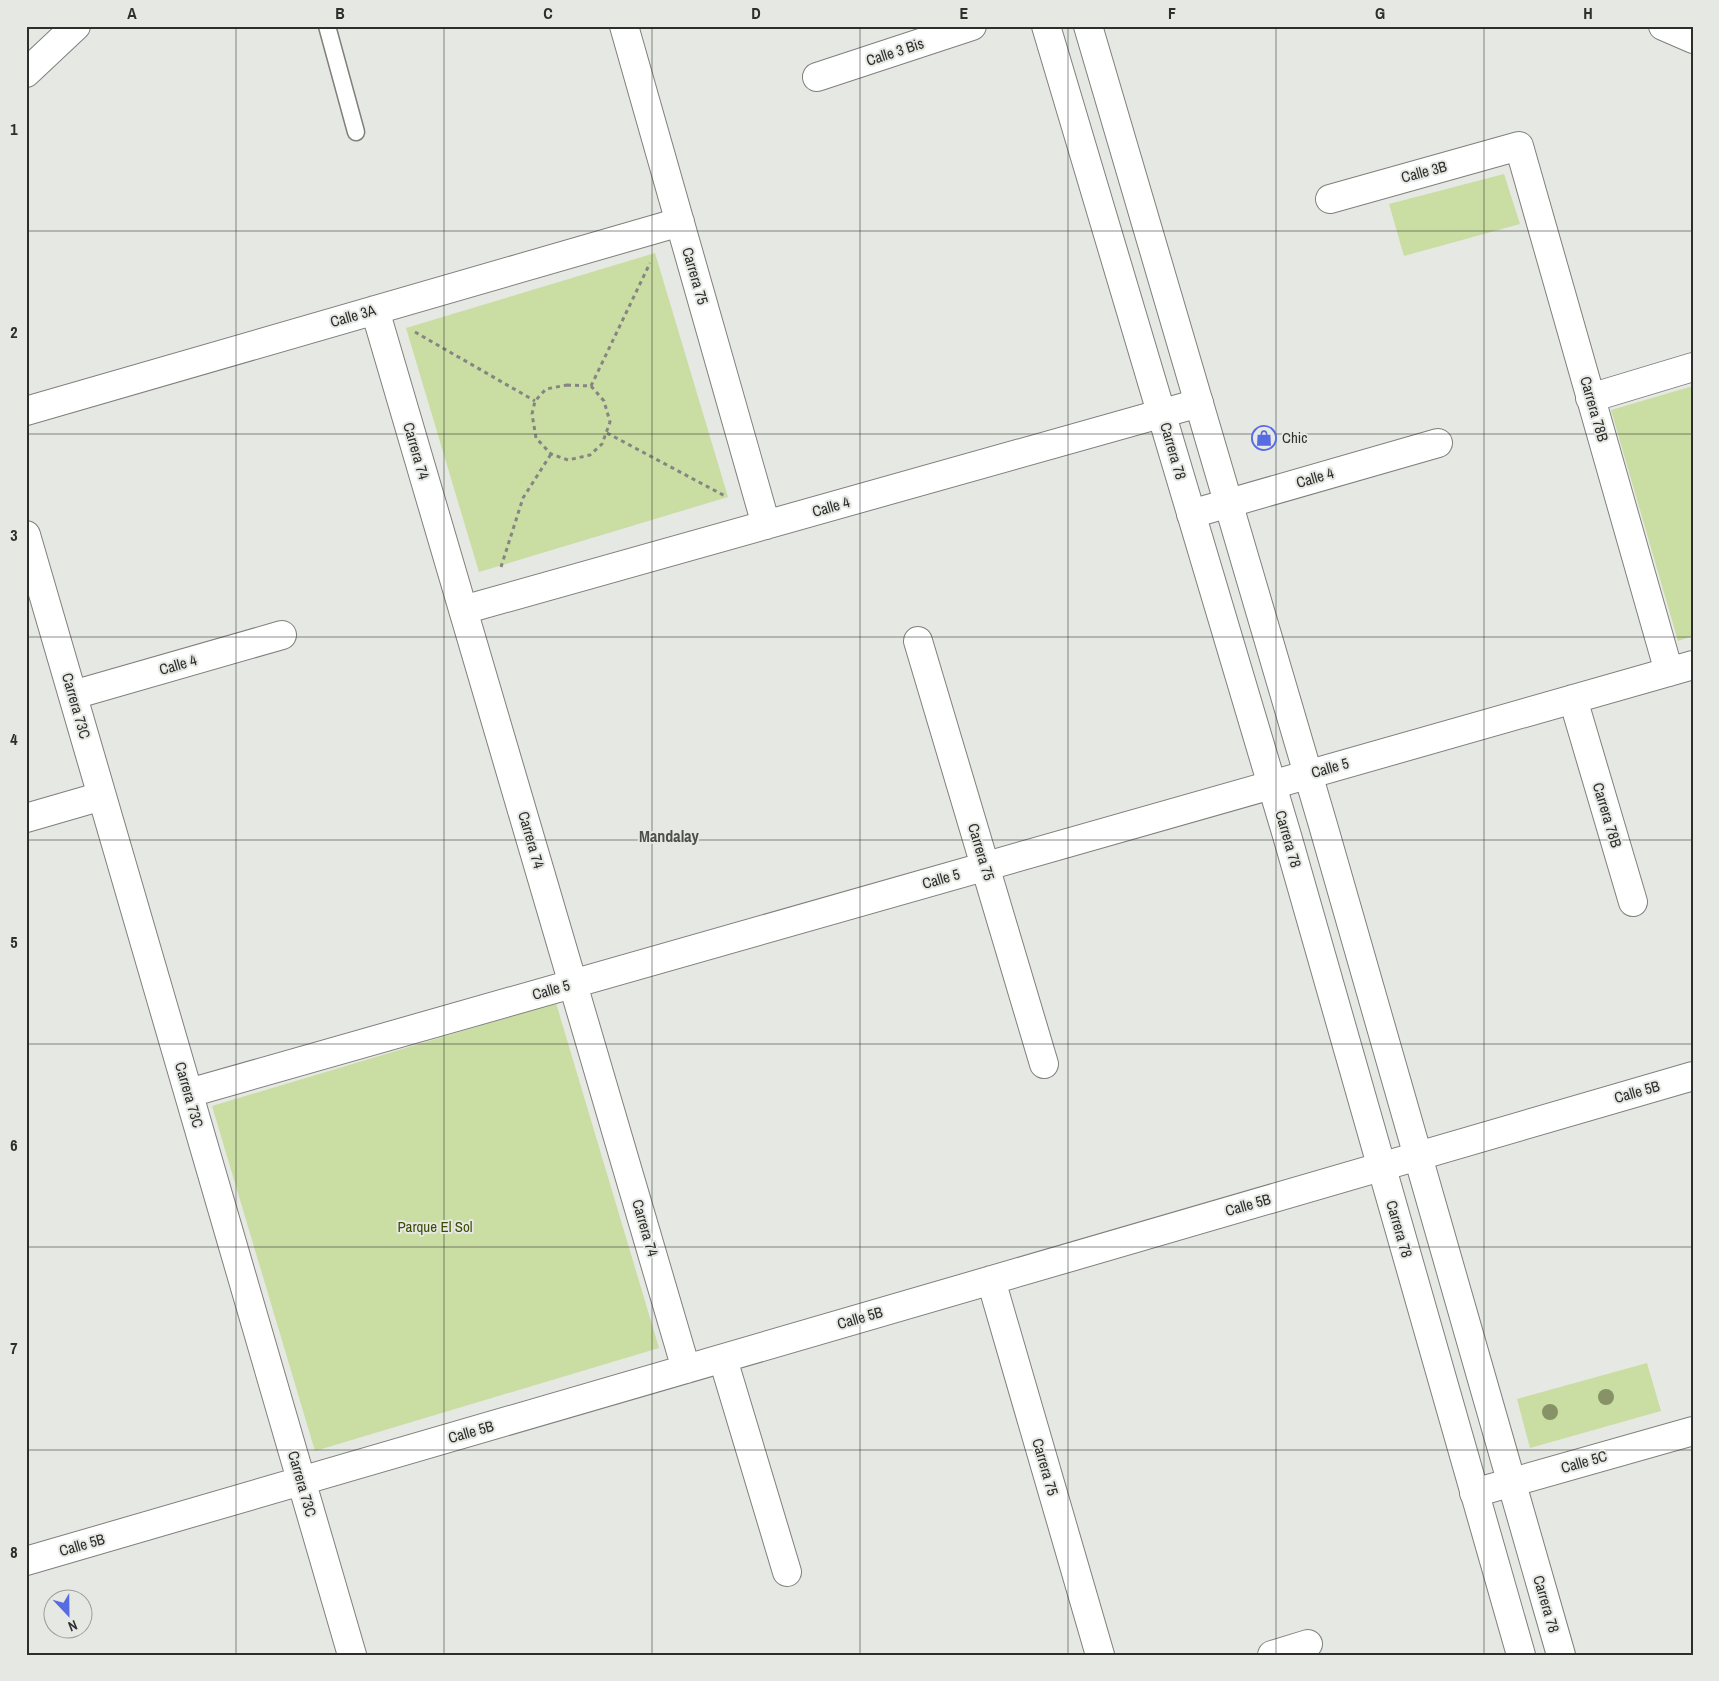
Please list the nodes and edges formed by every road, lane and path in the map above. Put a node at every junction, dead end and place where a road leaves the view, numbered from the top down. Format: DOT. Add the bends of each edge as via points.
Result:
graph roads {
  1 [pos="76,26"];
  2 [pos="327,26"];
  3 [pos="624,26"];
  4 [pos="972,26"];
  5 [pos="1046,26"];
  6 [pos="1088,26"];
  7 [pos="1663,26"];
  8 [pos="1693,39"];
  9 [pos="26,73"];
  10 [pos="817,77"];
  11 [pos="356,132"];
  12 [pos="1519,146"];
  13 [pos="1330,198"];
  14 [pos="680,222"];
  15 [pos="650,262"];
  16 [pos="375,310"];
  17 [pos="1693,367"];
  18 [pos="591,386"];
  19 [pos="1590,398"];
  20 [pos="535,401"];
  21 [pos="1199,403"];
  22 [pos="26,411"];
  23 [pos="1162,414"];
  24 [pos="607,433"];
  25 [pos="1438,443"];
  26 [pos="551,454"];
  27 [pos="728,497"];
  28 [pos="1228,503"];
  29 [pos="1191,514"];
  30 [pos="766,525"];
  31 [pos="27,540"];
  32 [pos="473,607"];
  33 [pos="282,635"];
  34 [pos="918,641"];
  35 [pos="1681,668"];
  36 [pos="73,695"];
  37 [pos="1572,699"];
  38 [pos="1308,774"];
  39 [pos="1272,785"];
  40 [pos="102,796"];
  41 [pos="26,818"];
  42 [pos="986,867"];
  43 [pos="1633,902"];
  44 [pos="573,984"];
  45 [pos="1044,1064"];
  46 [pos="1693,1076"];
  47 [pos="188,1093"];
  48 [pos="1418,1156"];
  49 [pos="1382,1167"];
  50 [pos="991,1280"];
  51 [pos="723,1358"];
  52 [pos="686,1369"];
  53 [pos="1693,1431"];
  54 [pos="301,1481"];
  55 [pos="1511,1482"];
  56 [pos="1474,1492"];
  57 [pos="26,1561"];
  58 [pos="787,1572"];
  59 [pos="1308,1644"];
  60 [pos="352,1655"];
  61 [pos="1100,1655"];
  62 [pos="1272,1655"];
  63 [pos="1521,1655"];
  64 [pos="1561,1655"];
  1 -- 9 [label="street"];
  2 -- 11 [label="lane"];
  3 -- 14 [label="street, Carrera 75"];
  4 -- 10 [label="street, Calle 3 Bis"];
  5 -- 23 [label="street, Carrera 78"];
  6 -- 21 [label="street, Carrera 78"];
  7 -- 8 [label="street"];
  12 -- 13 [label="street, Calle 3B"];
  12 -- 19 [label="street, Carrera 78B"];
  14 -- 16 [label="street, Calle 3A"];
  14 -- 30 [label="street, Carrera 75"];
  15 -- 18 [label="path"];
  16 -- 20 [label="path"];
  16 -- 22 [label="street, Calle 3A"];
  16 -- 32 [label="street, Carrera 74"];
  17 -- 19 [label="street"];
  18 -- 20 [label="path" via="567,385 546,389"];
  18 -- 24 [label="path" via="604,401 610,422"];
  19 -- 35 [label="street, Carrera 78B"];
  20 -- 26 [label="path" via="532,414 536,438"];
  21 -- 23 [label="street, Calle 4"];
  21 -- 28 [label="street, Carrera 78"];
  23 -- 29 [label="street, Carrera 78"];
  23 -- 30 [label="street, Calle 4"];
  24 -- 26 [label="path" via="602,444 590,455 568,460"];
  24 -- 27 [label="path"];
  25 -- 28 [label="street, Calle 4"];
  26 -- 32 [label="path" via="523,498 502,564"];
  28 -- 29 [label="street, Calle 4"];
  28 -- 38 [label="street, Carrera 78"];
  29 -- 39 [label="street, Carrera 78"];
  30 -- 32 [label="street, Calle 4"];
  31 -- 36 [label="street, Carrera 73C"];
  32 -- 44 [label="street, Carrera 74"];
  33 -- 36 [label="street, Calle 4"];
  34 -- 42 [label="street, Carrera 75"];
  35 -- 37 [label="street, Calle 5"];
  36 -- 40 [label="street, Carrera 73C"];
  37 -- 38 [label="street, Calle 5"];
  37 -- 43 [label="street, Carrera 78B"];
  38 -- 39 [label="street, Calle 5"];
  38 -- 48 [label="street, Carrera 78"];
  39 -- 42 [label="street, Calle 5"];
  39 -- 49 [label="street, Carrera 78"];
  40 -- 41 [label="street"];
  40 -- 47 [label="street, Carrera 73C"];
  42 -- 44 [label="street, Calle 5"];
  42 -- 45 [label="street, Carrera 75"];
  44 -- 47 [label="street, Calle 5"];
  44 -- 52 [label="street, Carrera 74"];
  46 -- 48 [label="street, Calle 5B"];
  47 -- 54 [label="street, Carrera 73C"];
  48 -- 49 [label="street, Calle 5B"];
  48 -- 55 [label="street, Carrera 78"];
  49 -- 50 [label="street, Calle 5B"];
  49 -- 56 [label="street, Carrera 78"];
  50 -- 51 [label="street, Calle 5B"];
  50 -- 61 [label="street, Carrera 75"];
  51 -- 52 [label="street, Calle 5B"];
  51 -- 58 [label="street"];
  52 -- 54 [label="street, Calle 5B"];
  53 -- 55 [label="street, Calle 5C"];
  54 -- 57 [label="street, Calle 5B"];
  54 -- 60 [label="street, Carrera 73C"];
  55 -- 56 [label="street, Calle 5C"];
  55 -- 64 [label="street, Carrera 78"];
  56 -- 63 [label="street, Carrera 78"];
  59 -- 62 [label="street"];
}
